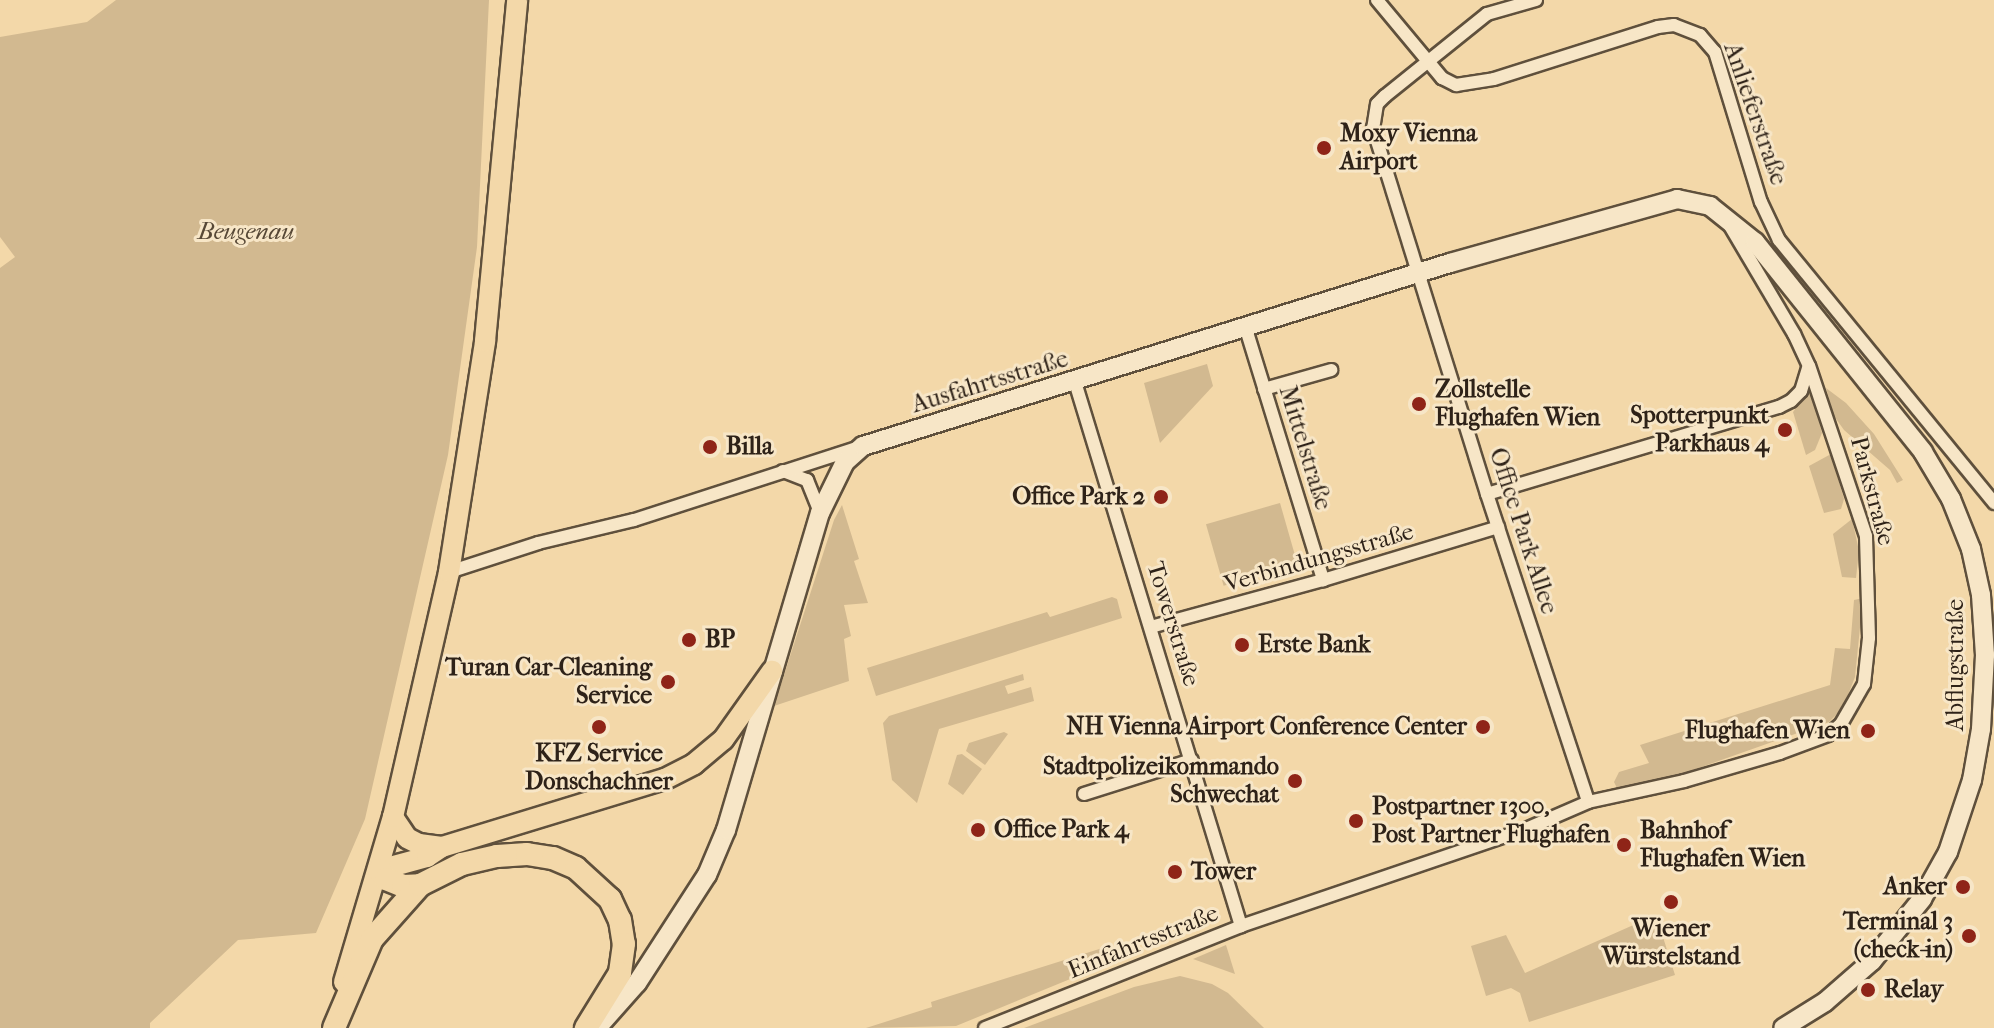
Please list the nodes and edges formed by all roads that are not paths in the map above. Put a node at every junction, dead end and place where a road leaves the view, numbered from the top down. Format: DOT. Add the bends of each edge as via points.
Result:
graph roads {
  1 [pos="517,0"];
  2 [pos="1377,0"];
  3 [pos="1536,0"];
  4 [pos="1428,62"];
  5 [pos="1726,217"];
  6 [pos="1420,273"];
  7 [pos="1246,329"];
  8 [pos="1809,366"];
  9 [pos="1331,370"];
  10 [pos="1075,382"];
  11 [pos="1264,389"];
  12 [pos="863,446"];
  13 [pos="780,471"];
  14 [pos="1487,494"];
  15 [pos="1994,503"];
  16 [pos="820,513"];
  17 [pos="1498,527"];
  18 [pos="449,572"];
  19 [pos="1323,580"];
  20 [pos="1151,627"];
  21 [pos="772,671"];
  22 [pos="1192,760"];
  23 [pos="1684,781"];
  24 [pos="1084,794"];
  25 [pos="1588,802"];
  26 [pos="393,817"];
  27 [pos="442,847"];
  28 [pos="379,870"];
  29 [pos="420,885"];
  30 [pos="1241,926"];
  31 [pos="612,1019"];
  32 [pos="332,1028"];
  33 [pos="586,1028"];
  34 [pos="597,1028"];
  35 [pos="985,1028"];
  36 [pos="1783,1028"];
  1 -- 18 [label="main road" via="483,356"];
  2 -- 4 [label="street, Anlieferstraße"];
  3 -- 4 [label="street, Office Park Allee" via="1487,14"];
  4 -- 6 [label="street, Office Park Allee" via="1377,104 1373,128"];
  4 -- 15 [label="street, Anlieferstraße" via="1456,85 1494,79 1674,25 1700,35 1710,44 1761,202 1779,240"];
  5 -- 6 [label="street, Ausfahrtsstraße" via="1693,200 1660,201"];
  5 -- 8 [label="street, Parkstraße"];
  5 -- 36 [label="street, Abflugstraße" via="1755,242 1938,474 1971,549 1984,619 1977,760 1948,852 1922,899 1872,961 1825,1002"];
  6 -- 7 [label="street, Ausfahrtsstraße"];
  6 -- 14 [label="street, Office Park Allee"];
  7 -- 10 [label="street, Ausfahrtsstraße"];
  7 -- 11 [label="street, Mittelstraße"];
  8 -- 14 [label="street" via="1801,391 1779,407"];
  8 -- 23 [label="street, Parkstraße" via="1866,536 1870,610 1864,684 1853,708 1828,735"];
  9 -- 11 [label="street"];
  10 -- 12 [label="street, Ausfahrtsstraße"];
  10 -- 20 [label="street, Towerstraße"];
  11 -- 19 [label="street, Mittelstraße"];
  12 -- 13 [label="street"];
  12 -- 16 [label="street" via="845,462"];
  13 -- 16 [label="street" via="807,480"];
  13 -- 18 [label="street" via="634,520"];
  14 -- 17 [label="street, Office Park Allee"];
  16 -- 21 [label="street"];
  17 -- 19 [label="street, Verbindungsstraße"];
  17 -- 25 [label="street, Office Park Allee"];
  18 -- 26 [label="main road"];
  19 -- 20 [label="street, Verbindungsstraße"];
  20 -- 22 [label="street, Towerstraße"];
  21 -- 27 [label="main road" via="723,740 694,764 665,779"];
  21 -- 31 [label="street" via="726,830 707,875"];
  22 -- 24 [label="street"];
  22 -- 30 [label="street, Towerstraße"];
  23 -- 25 [label="street, Einfahrtsstraße"];
  25 -- 30 [label="street, Einfahrtsstraße" via="1526,829"];
  26 -- 27 [label="main road" via="407,838"];
  26 -- 28 [label="main road"];
  27 -- 28 [label="main road" via="427,857"];
  28 -- 29 [label="highway" via="403,886"];
  28 -- 32 [label="main road"];
  29 -- 32 [label="highway" via="372,939"];
  29 -- 33 [label="highway" via="462,864 527,854 564,863 596,883 620,920 624,944 620,973"];
  30 -- 35 [label="street, Einfahrtsstraße"];
  31 -- 34 [label="street"];
}
